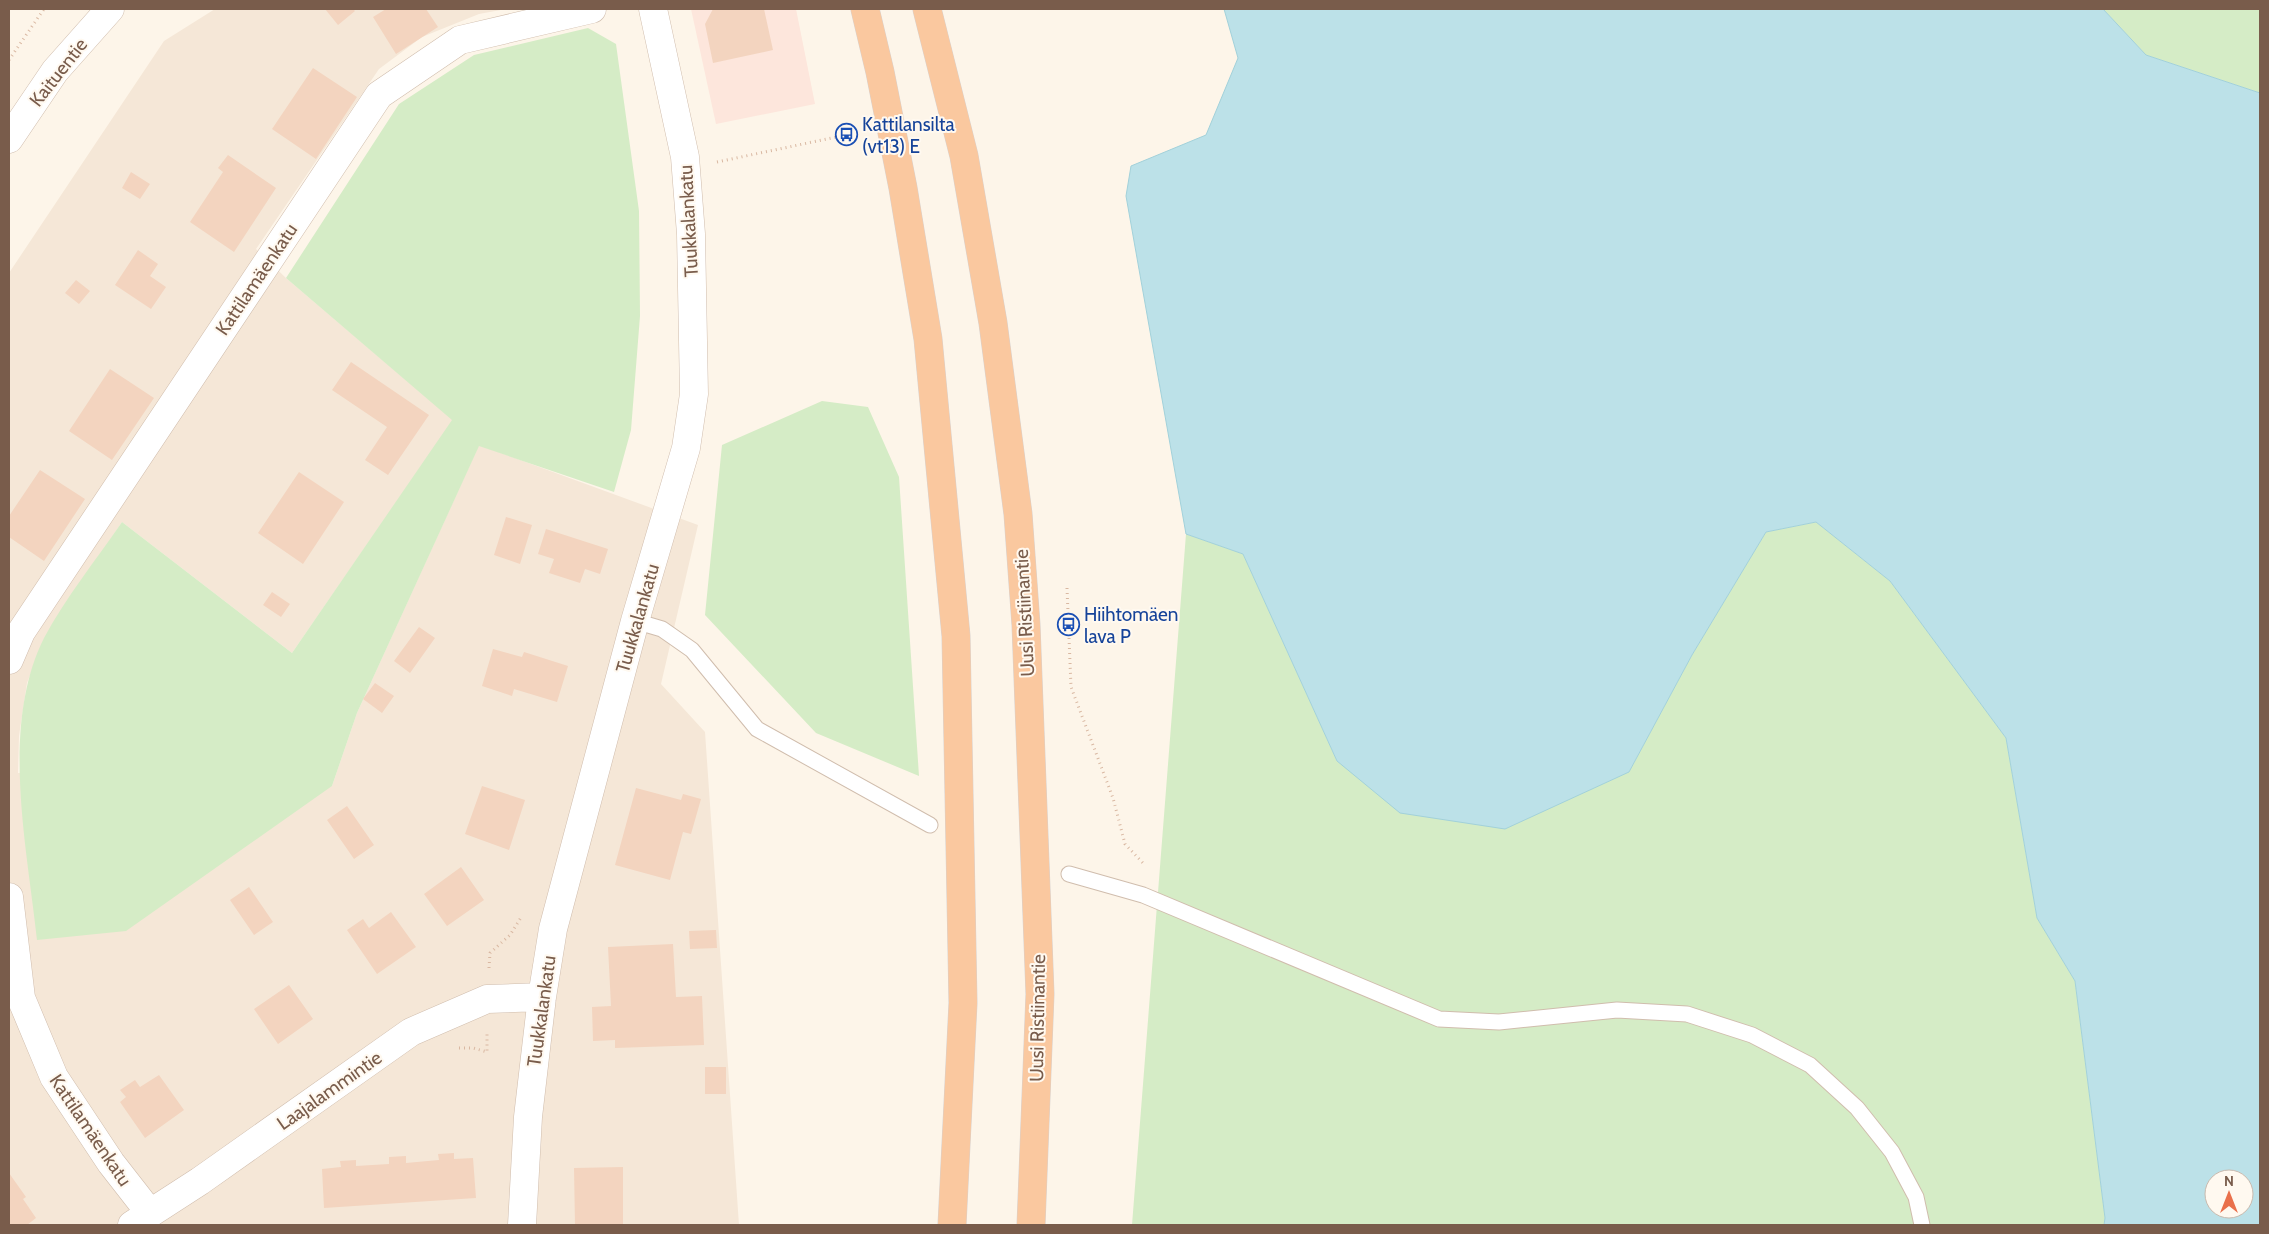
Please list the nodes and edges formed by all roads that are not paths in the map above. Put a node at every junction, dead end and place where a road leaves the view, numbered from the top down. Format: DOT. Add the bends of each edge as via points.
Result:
graph roads {
  1 [pos="110,9"];
  2 [pos="592,9"];
  3 [pos="653,9"];
  4 [pos="865,9"];
  5 [pos="927,9"];
  6 [pos="9,139"];
  7 [pos="635,621"];
  8 [pos="9,660"];
  9 [pos="930,825"];
  10 [pos="1069,874"];
  11 [pos="9,897"];
  12 [pos="542,997"];
  13 [pos="141,1219"];
  14 [pos="522,1225"];
  15 [pos="952,1225"];
  16 [pos="1030,1225"];
  17 [pos="1922,1225"];
  1 -- 6 [label="street, Kaituentie" via="55,71"];
  2 -- 8 [label="street, Kattilamäenkatu" via="460,40 379,95 21,632"];
  3 -- 7 [label="street, Tuukkalankatu" via="685,157 691,234 694,394 686,448"];
  4 -- 15 [label="highway" via="901,178 928,338 956,636 963,1003"];
  5 -- 16 [label="highway, Uusi Ristiinantie" via="964,156 993,323 1018,514 1026,625 1040,994"];
  7 -- 9 [label="lane" via="662,629 692,650 757,729"];
  7 -- 12 [label="street, Tuukkalankatu" via="553,929"];
  10 -- 17 [label="lane" via="1143,895 1439,1019 1499,1022 1627,1010 1687,1014 1752,1035 1810,1065 1857,1108 1892,1152 1916,1197"];
  11 -- 13 [label="street, Kattilamäenkatu" via="21,998 54,1078 110,1163"];
  12 -- 13 [label="street, Laajalammintie" via="487,999 412,1032 200,1182"];
  12 -- 14 [label="street, Tuukkalankatu" via="528,1118"];
}
